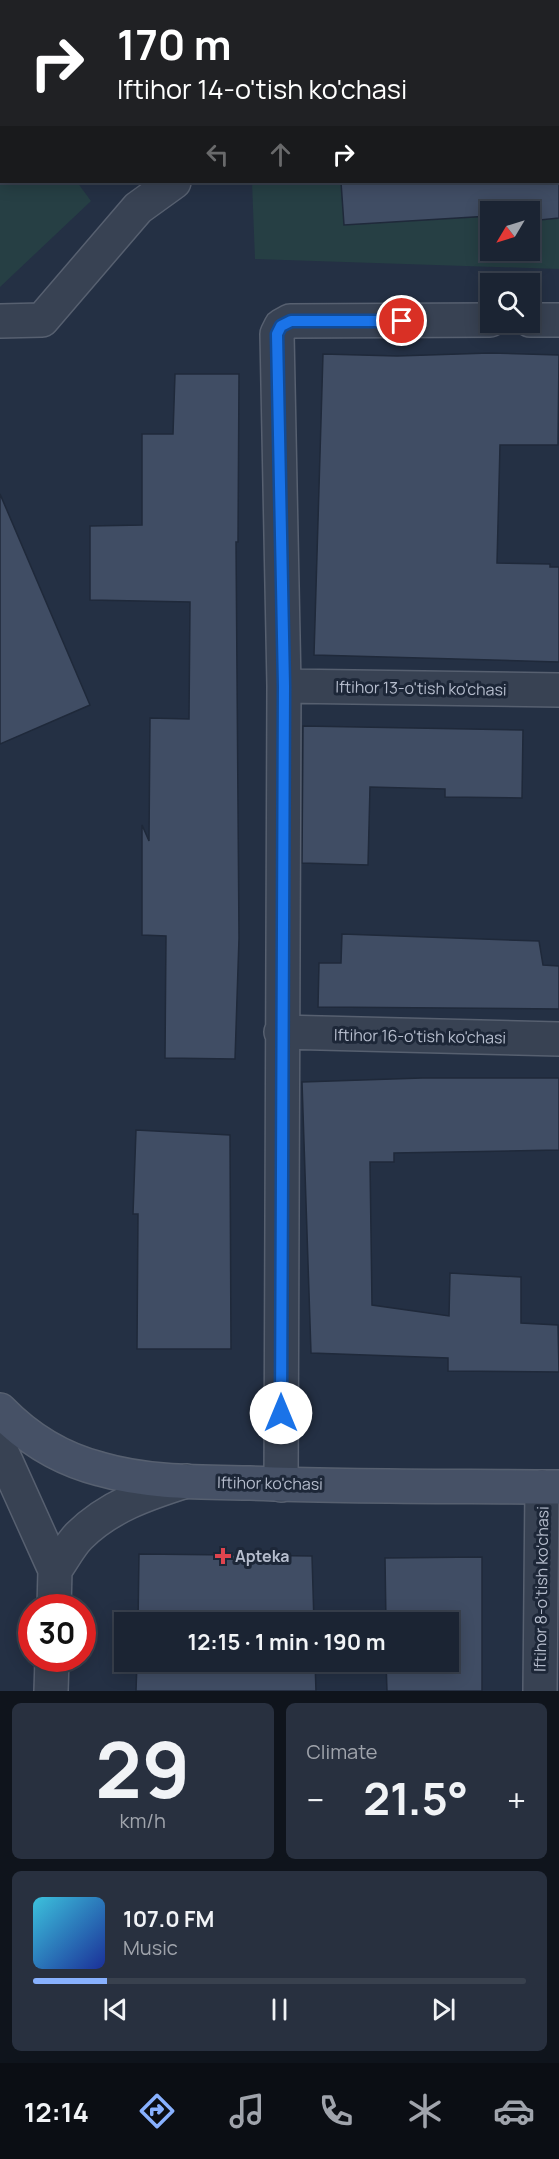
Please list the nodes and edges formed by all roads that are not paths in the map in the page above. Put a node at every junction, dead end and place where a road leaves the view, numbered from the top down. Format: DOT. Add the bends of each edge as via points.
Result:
graph roads {
  1 [pos="173,183"];
  2 [pos="480,320"];
  3 [pos="540,320"];
  4 [pos="559,320"];
  5 [pos="0,321"];
  6 [pos="284,686"];
  7 [pos="559,690"];
  8 [pos="281,1032"];
  9 [pos="559,1039"];
  10 [pos="0,1410"];
  11 [pos="0,1448"];
  12 [pos="187,1481"];
  13 [pos="281,1485"];
  14 [pos="551,1487"];
  15 [pos="55,1570"];
  16 [pos="54,1594"];
  17 [pos="52,1672"];
  18 [pos="51,1691"];
  19 [pos="540,1691"];
  1 -- 5 [label="street" via="138,208 42,320"];
  2 -- 6 [label="street" via="291,321 281,326 277,334"];
  3 -- 4 [label="street"];
  6 -- 7 [label="street, Iftihor 13-o'tish ko'chasi"];
  6 -- 8 [label="street"];
  8 -- 9 [label="street, Iftihor 16-o'tish ko'chasi"];
  8 -- 13 [label="street"];
  10 -- 12 [label="main road, Iftihor ko'chasi" via="18,1429 55,1454 143,1478"];
  11 -- 15 [label="street"];
  12 -- 13 [label="main road, Iftihor ko'chasi"];
  12 -- 15 [label="street" via="146,1493 110,1512 78,1536"];
  13 -- 14 [label="main road, Iftihor ko'chasi"];
  14 -- 19 [label="street, Iftihor 8-o'tish ko'chasi"];
  15 -- 16 [label="street"];
  17 -- 18 [label="street"];
}
